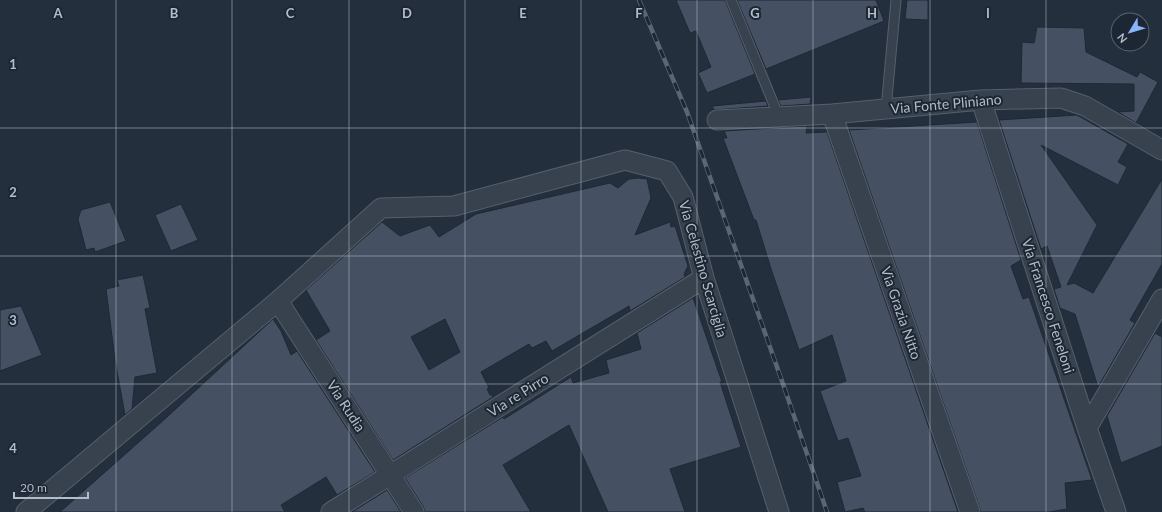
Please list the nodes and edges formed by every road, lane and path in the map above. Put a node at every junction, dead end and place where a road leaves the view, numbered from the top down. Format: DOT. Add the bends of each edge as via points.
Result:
graph roads {
  1 [pos="731,0"];
  2 [pos="896,0"];
  3 [pos="981,100"];
  4 [pos="886,109"];
  5 [pos="832,114"];
  6 [pos="779,117"];
  7 [pos="717,120"];
  8 [pos="1162,150"];
  9 [pos="704,278"];
  10 [pos="1162,299"];
  11 [pos="278,301"];
  12 [pos="1087,428"];
  13 [pos="390,475"];
  14 [pos="26,512"];
  15 [pos="331,512"];
  16 [pos="414,512"];
  17 [pos="779,512"];
  18 [pos="970,512"];
  19 [pos="1116,512"];
  1 -- 6 [label="lane"];
  2 -- 4 [label="lane"];
  3 -- 4 [label="street, Via Fonte Pliniano"];
  3 -- 8 [label="street, Via Fonte Pliniano" via="1061,98 1085,106"];
  3 -- 12 [label="street, Via Francesco Feneloni"];
  4 -- 5 [label="street, Via Fonte Pliniano"];
  5 -- 6 [label="street, Via Fonte Pliniano"];
  5 -- 18 [label="street, Via Grazia Nitto"];
  6 -- 7 [label="street, Via Fonte Pliniano"];
  9 -- 11 [label="street, Via Celestino Scarciglia" via="683,197 667,171 625,160 454,206 381,208"];
  9 -- 13 [label="street, Via re Pirro"];
  9 -- 17 [label="street, Via Celestino Scarciglia"];
  10 -- 12 [label="street"];
  11 -- 13 [label="street, Via Rudia"];
  11 -- 14 [label="street"];
  12 -- 19 [label="street, Via Francesco Feneloni"];
  13 -- 15 [label="street, Via re Pirro"];
  13 -- 16 [label="street, Via Rudia"];
}
